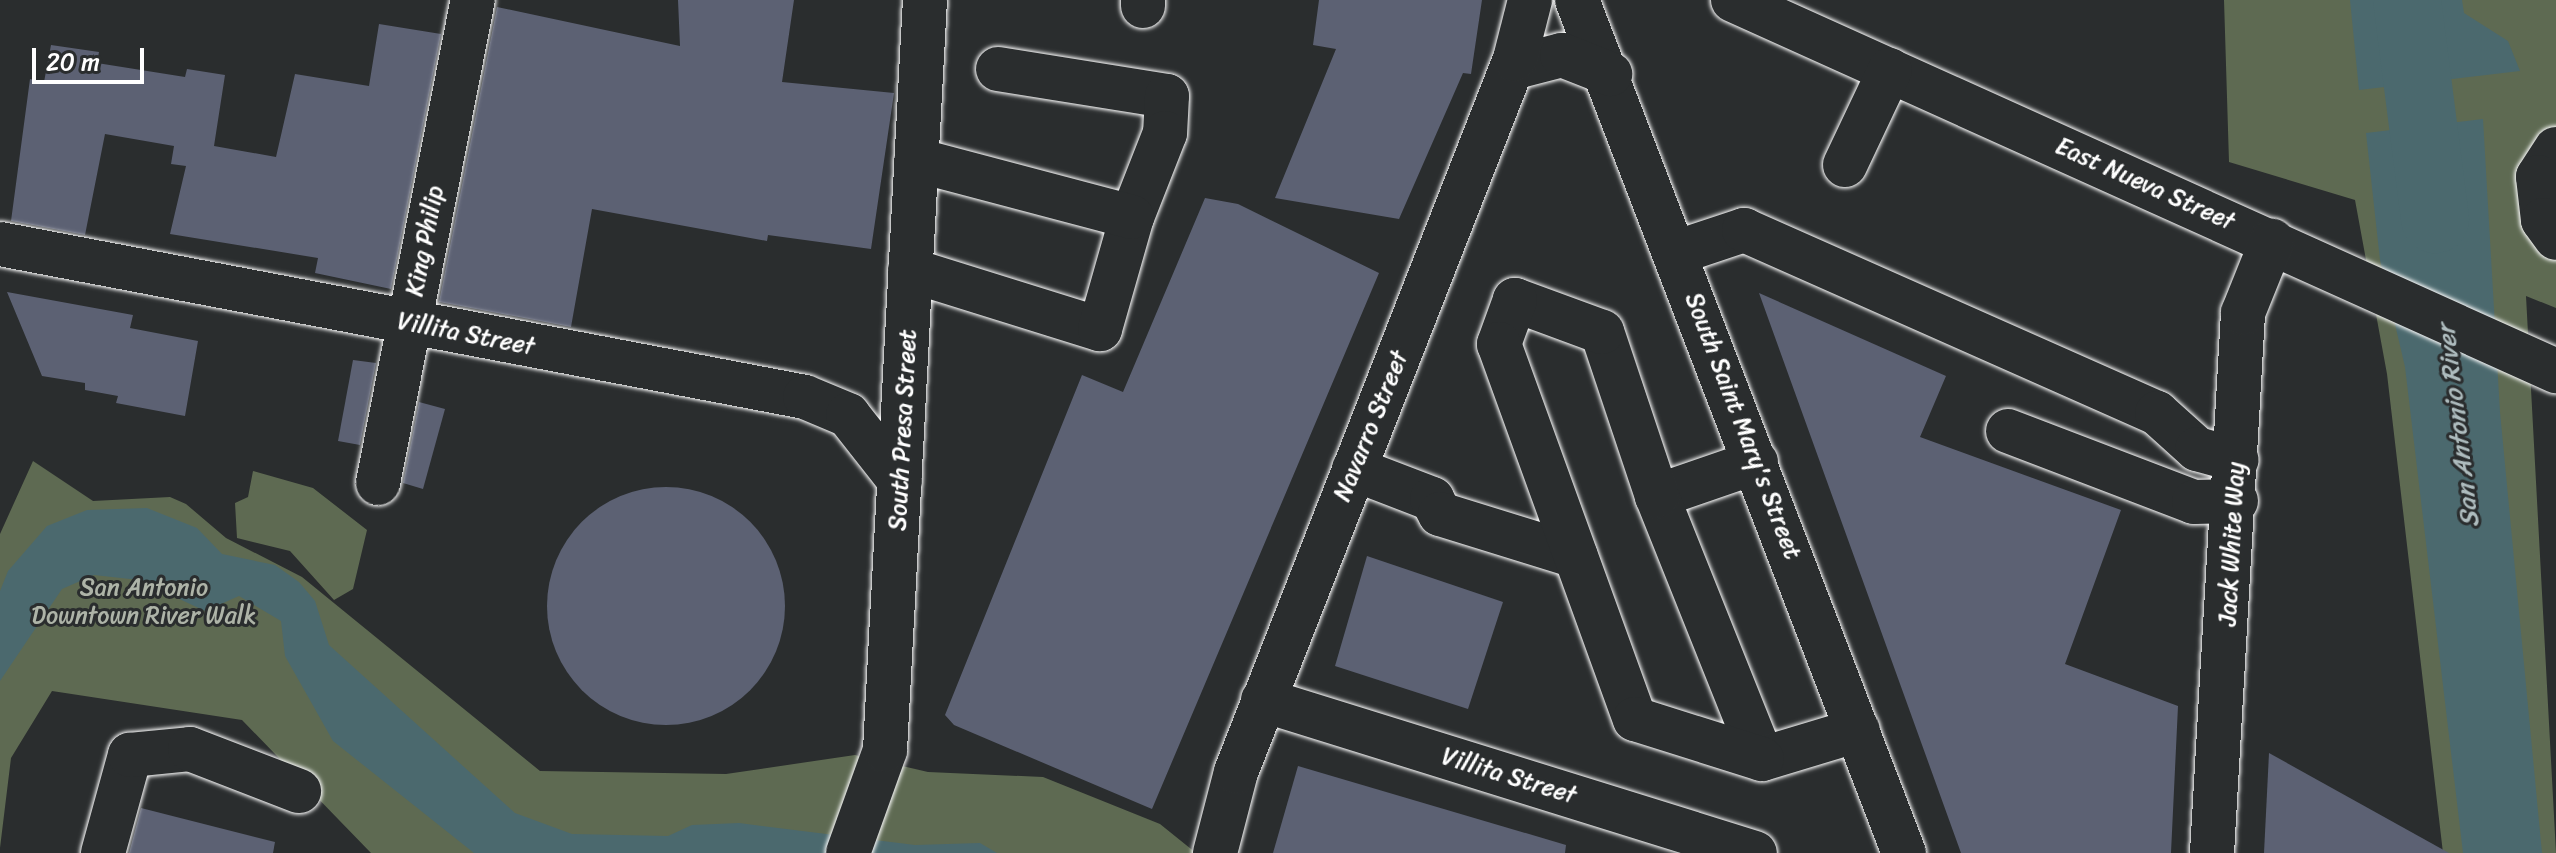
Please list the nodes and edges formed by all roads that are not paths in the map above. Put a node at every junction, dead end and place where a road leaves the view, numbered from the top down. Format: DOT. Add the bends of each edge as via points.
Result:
graph roads {
  1 [pos="473,0"];
  2 [pos="925,0"];
  3 [pos="1530,0"];
  4 [pos="1577,0"];
  5 [pos="1733,0"];
  6 [pos="1512,68"];
  7 [pos="998,69"];
  8 [pos="1890,70"];
  9 [pos="1610,74"];
  10 [pos="2556,149"];
  11 [pos="916,160"];
  12 [pos="1845,165"];
  13 [pos="1132,217"];
  14 [pos="2556,238"];
  15 [pos="2272,241"];
  16 [pos="0,244"];
  17 [pos="1678,252"];
  18 [pos="910,270"];
  19 [pos="409,323"];
  20 [pos="2548,367"];
  21 [pos="2008,431"];
  22 [pos="1756,462"];
  23 [pos="1354,469"];
  24 [pos="900,481"];
  25 [pos="2236,481"];
  26 [pos="378,483"];
  27 [pos="1657,496"];
  28 [pos="1576,556"];
  29 [pos="1263,700"];
  30 [pos="1858,730"];
  31 [pos="1762,759"];
  32 [pos="299,791"];
  33 [pos="1686,843"];
  34 [pos="103,853"];
  35 [pos="848,853"];
  36 [pos="1215,853"];
  37 [pos="1755,853"];
  38 [pos="1904,853"];
  39 [pos="2212,853"];
  1 -- 19 [label="street, King Philip"];
  2 -- 11 [label="street, South Presa Street"];
  3 -- 6 [label="street, Navarro Street"];
  4 -- 9 [label="street, South Saint Mary's Street"];
  5 -- 8 [label="street, East Nueva Street"];
  6 -- 9 [label="street" via="1562,55"];
  6 -- 23 [label="street, Navarro Street"];
  7 -- 13 [label="street" via="1167,96 1165,133"];
  8 -- 12 [label="street"];
  8 -- 15 [label="street, East Nueva Street"];
  9 -- 17 [label="street, South Saint Mary's Street"];
  10 -- 14 [label="street" via="2538,177 2543,220"];
  11 -- 13 [label="street"];
  11 -- 18 [label="street, South Presa Street"];
  13 -- 18 [label="street" via="1100,329"];
  15 -- 20 [label="street, East Nueva Street"];
  15 -- 25 [label="street, Jack White Way" via="2243,313"];
  16 -- 19 [label="street, Villita Street"];
  17 -- 22 [label="street, South Saint Mary's Street"];
  17 -- 25 [label="street" via="1744,230 2157,413"];
  18 -- 24 [label="street, South Presa Street"];
  19 -- 24 [label="street, Villita Street" via="805,397 848,415"];
  19 -- 26 [label="street, King Philip"];
  21 -- 25 [label="street" via="2194,502"];
  22 -- 27 [label="street"];
  22 -- 30 [label="street, South Saint Mary's Street"];
  23 -- 28 [label="street" via="1432,499 1440,514"];
  23 -- 29 [label="street, Navarro Street"];
  24 -- 35 [label="street, South Presa Street" via="885,750"];
  25 -- 39 [label="street, Jack White Way"];
  27 -- 28 [label="street" via="1602,332 1515,300 1499,344"];
  27 -- 31 [label="street"];
  28 -- 31 [label="street" via="1635,719"];
  29 -- 33 [label="street, Villita Street"];
  29 -- 36 [label="street, Navarro Street"];
  30 -- 31 [label="street"];
  30 -- 38 [label="street, South Saint Mary's Street"];
  32 -- 34 [label="street" via="190,749 130,755"];
  33 -- 37 [label="street, Villita Street"];
}
